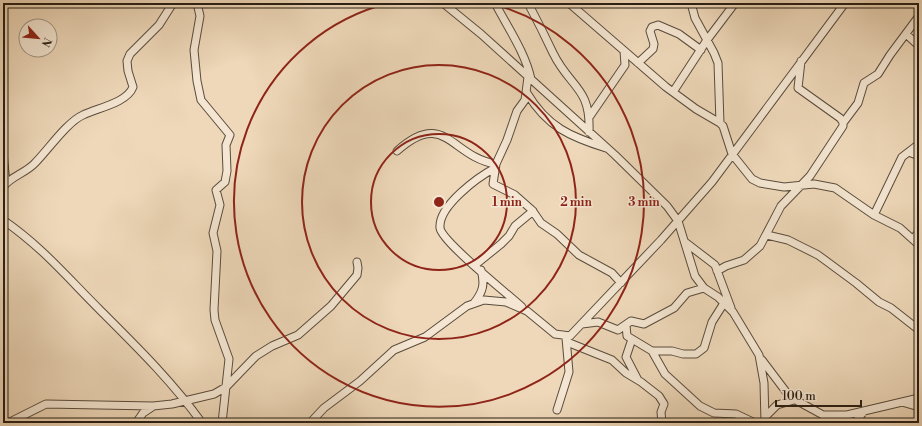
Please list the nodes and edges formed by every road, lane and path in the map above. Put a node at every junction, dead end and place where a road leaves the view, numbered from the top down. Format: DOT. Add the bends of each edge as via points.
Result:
graph roads {
  1 [pos="173,3"];
  2 [pos="197,3"];
  3 [pos="495,3"];
  4 [pos="528,3"];
  5 [pos="569,3"];
  6 [pos="691,3"];
  7 [pos="735,3"];
  8 [pos="845,3"];
  9 [pos="446,4"];
  10 [pos="919,16"];
  11 [pos="906,34"];
  12 [pos="707,40"];
  13 [pos="919,46"];
  14 [pos="701,50"];
  15 [pos="624,51"];
  16 [pos="801,61"];
  17 [pos="638,63"];
  18 [pos="529,78"];
  19 [pos="673,92"];
  20 [pos="527,93"];
  21 [pos="590,116"];
  22 [pos="720,123"];
  23 [pos="843,123"];
  24 [pos="589,132"];
  25 [pos="919,144"];
  26 [pos="608,149"];
  27 [pos="397,151"];
  28 [pos="909,152"];
  29 [pos="3,153"];
  30 [pos="732,154"];
  31 [pos="919,156"];
  32 [pos="5,164"];
  33 [pos="495,166"];
  34 [pos="14,177"];
  35 [pos="5,185"];
  36 [pos="800,186"];
  37 [pos="533,212"];
  38 [pos="874,214"];
  39 [pos="3,220"];
  40 [pos="678,221"];
  41 [pos="919,232"];
  42 [pos="767,234"];
  43 [pos="913,239"];
  44 [pos="685,242"];
  45 [pos="919,245"];
  46 [pos="357,262"];
  47 [pos="475,265"];
  48 [pos="481,270"];
  49 [pos="717,271"];
  50 [pos="621,283"];
  51 [pos="704,288"];
  52 [pos="724,303"];
  53 [pos="474,304"];
  54 [pos="527,311"];
  55 [pos="733,312"];
  56 [pos="581,324"];
  57 [pos="626,325"];
  58 [pos="919,330"];
  59 [pos="566,339"];
  60 [pos="632,339"];
  61 [pos="652,351"];
  62 [pos="758,355"];
  63 [pos="638,380"];
  64 [pos="226,386"];
  65 [pos="919,398"];
  66 [pos="185,400"];
  67 [pos="794,400"];
  68 [pos="900,402"];
  69 [pos="154,406"];
  70 [pos="919,407"];
  71 [pos="557,410"];
  72 [pos="864,411"];
  73 [pos="919,413"];
  74 [pos="3,419"];
  75 [pos="765,420"];
  76 [pos="8,423"];
  77 [pos="136,423"];
  78 [pos="202,423"];
  79 [pos="222,423"];
  80 [pos="310,423"];
  81 [pos="662,423"];
  82 [pos="755,423"];
  83 [pos="855,423"];
  1 -- 34 [label="street" via="159,25 130,54 127,61 133,87 130,93 108,106 81,115 35,164"];
  2 -- 64 [label="street" via="200,16 194,50 201,100 230,135 226,145 225,182 216,190 220,206 213,234 217,251 214,310 221,338 229,356"];
  3 -- 18 [label="street" via="526,59"];
  4 -- 21 [label="street" via="553,53 583,93"];
  5 -- 15 [label="street"];
  6 -- 12 [label="street" via="695,18"];
  7 -- 12 [label="street"];
  8 -- 16 [label="street"];
  9 -- 18 [label="street"];
  10 -- 11 [label="street"];
  11 -- 13 [label="street"];
  11 -- 23 [label="street" via="878,74 864,84 858,103"];
  12 -- 14 [label="street"];
  12 -- 22 [label="street" via="718,64"];
  14 -- 17 [label="street" via="679,34 658,25 652,27 650,32 654,44 652,50"];
  14 -- 19 [label="street"];
  15 -- 17 [label="street"];
  15 -- 21 [label="street" via="625,65"];
  16 -- 23 [label="street" via="798,88 840,118"];
  16 -- 30 [label="street"];
  17 -- 19 [label="street"];
  18 -- 20 [label="street"];
  18 -- 24 [label="street"];
  19 -- 22 [label="street"];
  20 -- 26 [label="street" via="533,104 560,130"];
  20 -- 33 [label="street"];
  21 -- 24 [label="street"];
  22 -- 30 [label="street"];
  23 -- 36 [label="street" via="841,130 810,176"];
  24 -- 26 [label="street"];
  25 -- 28 [label="street"];
  26 -- 40 [label="street" via="650,188"];
  27 -- 33 [label="street" via="420,134 433,133 485,163"];
  28 -- 31 [label="street"];
  28 -- 38 [label="street" via="900,160"];
  29 -- 32 [label="street"];
  30 -- 36 [label="street" via="756,181 784,187"];
  30 -- 40 [label="street"];
  32 -- 34 [label="street"];
  32 -- 35 [label="street"];
  33 -- 37 [label="street" via="493,184 515,196"];
  33 -- 47 [label="street" via="463,190 441,221 442,234"];
  34 -- 35 [label="street"];
  36 -- 38 [label="street" via="814,184 835,188"];
  36 -- 42 [label="street" via="781,206"];
  37 -- 47 [label="street" via="515,226 501,244"];
  37 -- 50 [label="street" via="579,255 612,273"];
  38 -- 43 [label="street" via="900,228"];
  39 -- 66 [label="street" via="58,265"];
  40 -- 44 [label="street"];
  40 -- 50 [label="street"];
  41 -- 43 [label="street"];
  42 -- 49 [label="street" via="760,246 744,260"];
  42 -- 58 [label="street" via="788,240 818,255"];
  43 -- 45 [label="street"];
  44 -- 49 [label="street" via="714,264"];
  44 -- 51 [label="street" via="696,276"];
  46 -- 64 [label="street" via="357,275 331,306 298,335 256,356"];
  47 -- 48 [label="street"];
  48 -- 53 [label="street" via="484,285"];
  48 -- 54 [label="street"];
  49 -- 55 [label="street"];
  50 -- 56 [label="street"];
  51 -- 52 [label="street"];
  51 -- 57 [label="street" via="687,293 674,308 652,321 643,324 631,321"];
  52 -- 55 [label="street"];
  52 -- 61 [label="street" via="712,322 704,348 698,353"];
  53 -- 54 [label="street" via="484,300 499,300"];
  53 -- 80 [label="street" via="430,334 394,350 360,381 324,408"];
  54 -- 59 [label="street" via="550,331"];
  55 -- 62 [label="street"];
  56 -- 57 [label="street" via="598,322 617,330"];
  56 -- 59 [label="street"];
  57 -- 60 [label="street" via="627,336"];
  59 -- 63 [label="street" via="612,360"];
  59 -- 71 [label="street" via="569,372"];
  60 -- 61 [label="street"];
  60 -- 63 [label="street" via="626,357"];
  61 -- 82 [label="street" via="665,374 700,406 714,413 736,414"];
  62 -- 67 [label="street"];
  62 -- 75 [label="street" via="764,382"];
  63 -- 81 [label="street" via="663,401"];
  64 -- 66 [label="street" via="213,394"];
  64 -- 79 [label="street"];
  65 -- 68 [label="street"];
  66 -- 69 [label="street"];
  66 -- 78 [label="street"];
  67 -- 72 [label="street" via="823,415 838,416"];
  67 -- 75 [label="street" via="777,405"];
  68 -- 70 [label="street"];
  68 -- 72 [label="street"];
  69 -- 76 [label="street" via="46,404"];
  69 -- 77 [label="street"];
  70 -- 73 [label="street"];
  72 -- 83 [label="street"];
  74 -- 76 [label="street"];
}
